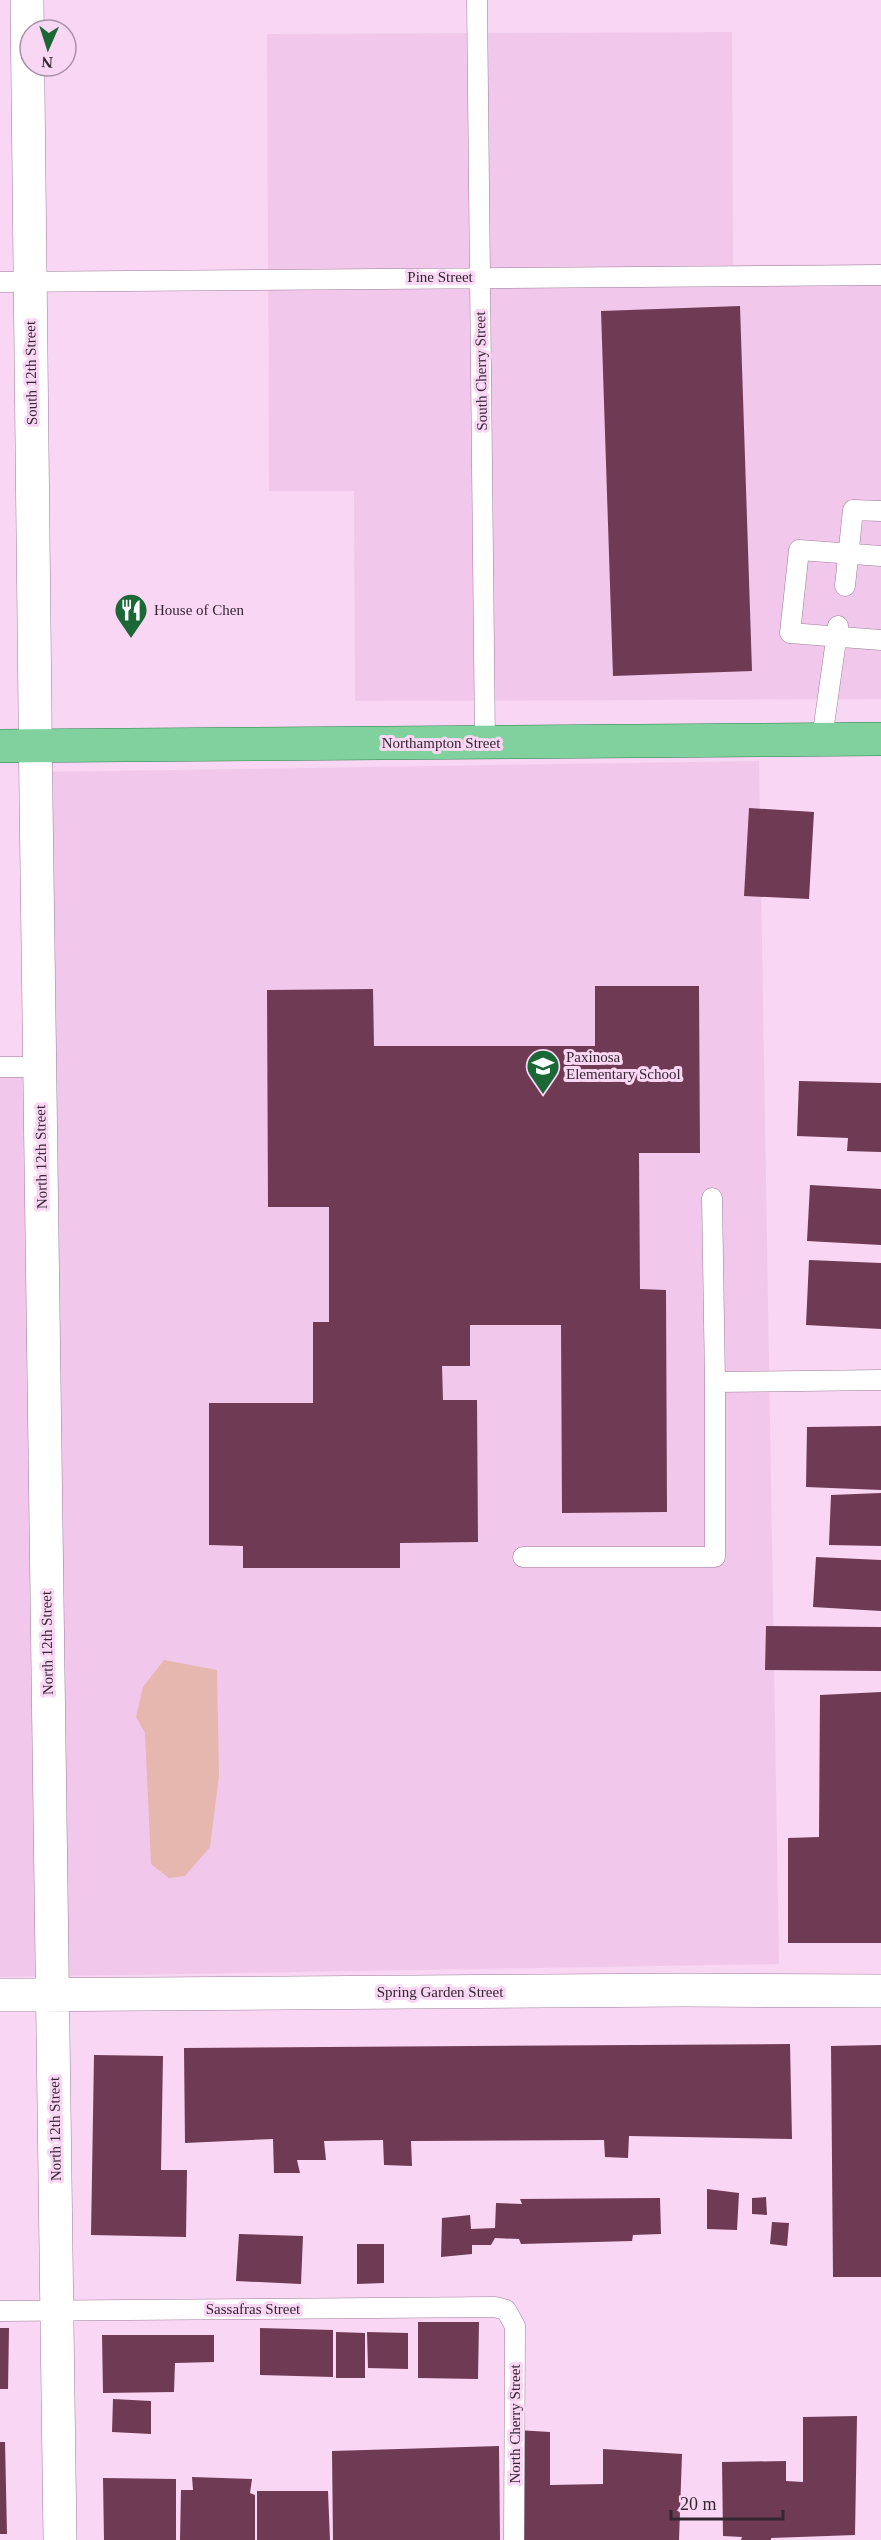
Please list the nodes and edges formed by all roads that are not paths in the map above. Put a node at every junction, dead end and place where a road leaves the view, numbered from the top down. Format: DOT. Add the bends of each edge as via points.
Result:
graph roads {
  1 [pos="27,0"];
  2 [pos="477,0"];
  3 [pos="881,275"];
  4 [pos="480,277"];
  5 [pos="15,281"];
  6 [pos="881,511"];
  7 [pos="850,554"];
  8 [pos="881,556"];
  9 [pos="845,586"];
  10 [pos="837,631"];
  11 [pos="881,640"];
  12 [pos="822,739"];
  13 [pos="881,739"];
  14 [pos="485,742"];
  15 [pos="0,746"];
  16 [pos="35,746"];
  17 [pos="0,1067"];
  18 [pos="40,1067"];
  19 [pos="711,1198"];
  20 [pos="881,1380"];
  21 [pos="715,1382"];
  22 [pos="523,1557"];
  23 [pos="881,1991"];
  24 [pos="0,1995"];
  25 [pos="52,1995"];
  26 [pos="58,2310"];
  27 [pos="506,2310"];
  28 [pos="0,2311"];
  29 [pos="60,2540"];
  30 [pos="514,2540"];
  1 -- 5 [label="street, South 12th Street"];
  2 -- 4 [label="lane, South Cherry Street"];
  3 -- 4 [label="lane, Pine Street"];
  4 -- 5 [label="lane, Pine Street"];
  4 -- 14 [label="lane, South Cherry Street"];
  5 -- 16 [label="street, South 12th Street"];
  6 -- 7 [label="lane" via="852,510"];
  7 -- 8 [label="lane"];
  7 -- 9 [label="lane"];
  7 -- 10 [label="lane" via="799,550 790,633"];
  10 -- 11 [label="lane"];
  10 -- 12 [label="lane"];
  12 -- 13 [label="main road, Northampton Street"];
  12 -- 14 [label="main road, Northampton Street"];
  14 -- 16 [label="main road, Northampton Street"];
  15 -- 16 [label="main road, Northampton Street"];
  16 -- 18 [label="street, North 12th Street"];
  17 -- 18 [label="lane"];
  18 -- 25 [label="street, North 12th Street"];
  19 -- 21 [label="lane"];
  20 -- 21 [label="lane"];
  21 -- 22 [label="lane" via="715,1557"];
  23 -- 25 [label="street, Spring Garden Street"];
  24 -- 25 [label="street, Spring Garden Street"];
  25 -- 26 [label="street, North 12th Street"];
  26 -- 27 [label="lane, Sassafras Street"];
  26 -- 28 [label="lane, Sassafras Street"];
  26 -- 29 [label="street, North 12th Street"];
  27 -- 30 [label="lane, North Cherry Street" via="515,2326"];
}
